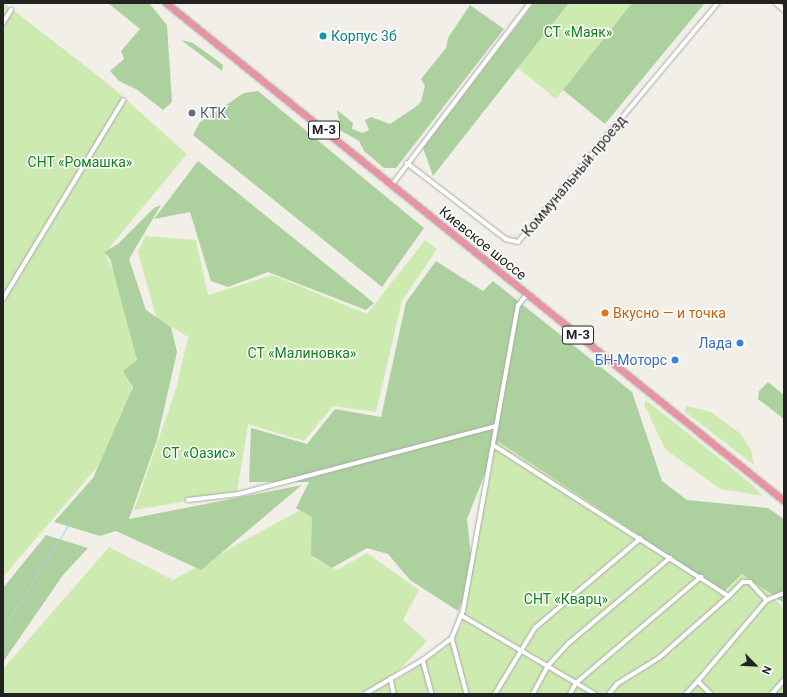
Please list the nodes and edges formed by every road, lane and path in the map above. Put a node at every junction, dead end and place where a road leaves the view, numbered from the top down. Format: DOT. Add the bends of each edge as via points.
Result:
graph roads {
  1 [pos="166,3"];
  2 [pos="530,3"];
  3 [pos="718,3"];
  4 [pos="776,3"];
  5 [pos="12,10"];
  6 [pos="784,10"];
  7 [pos="3,23"];
  8 [pos="123,101"];
  9 [pos="407,163"];
  10 [pos="392,185"];
  11 [pos="526,294"];
  12 [pos="3,299"];
  13 [pos="496,426"];
  14 [pos="495,446"];
  15 [pos="188,500"];
  16 [pos="784,501"];
  17 [pos="640,539"];
  18 [pos="670,558"];
  19 [pos="701,577"];
  20 [pos="784,593"];
  21 [pos="729,596"];
  22 [pos="767,600"];
  23 [pos="461,615"];
  24 [pos="452,638"];
  25 [pos="519,649"];
  26 [pos="423,660"];
  27 [pos="548,666"];
  28 [pos="391,678"];
  29 [pos="784,680"];
  30 [pos="698,681"];
  31 [pos="576,683"];
  32 [pos="364,694"];
  33 [pos="394,694"];
  34 [pos="432,694"];
  35 [pos="467,694"];
  36 [pos="494,694"];
  37 [pos="533,694"];
  38 [pos="570,694"];
  39 [pos="595,694"];
  40 [pos="609,694"];
  41 [pos="686,694"];
  42 [pos="711,694"];
  43 [pos="772,694"];
  1 -- 10 [label="highway, Киевское шоссе / М-3"];
  2 -- 9 [label="street"];
  3 -- 9 [label="street, Коммунальный проезд" via="518,242 506,239"];
  4 -- 6 [label="street"];
  5 -- 7 [label="street"];
  8 -- 12 [label="street"];
  9 -- 10 [label="street"];
  10 -- 11 [label="highway, Киевское шоссе / М-3"];
  11 -- 13 [label="street" via="518,306"];
  11 -- 16 [label="highway, Киевское шоссе / М-3"];
  13 -- 14 [label="street"];
  13 -- 15 [label="street" via="239,494"];
  14 -- 17 [label="street"];
  14 -- 23 [label="street"];
  17 -- 18 [label="street"];
  17 -- 25 [label="street" via="535,628"];
  18 -- 19 [label="street"];
  18 -- 27 [label="street" via="569,643"];
  19 -- 21 [label="street"];
  19 -- 31 [label="street"];
  20 -- 22 [label="street"];
  21 -- 22 [label="street" via="743,582 750,582"];
  21 -- 40 [label="street" via="659,658 617,684"];
  22 -- 30 [label="street"];
  23 -- 24 [label="street"];
  23 -- 25 [label="street"];
  24 -- 26 [label="street"];
  24 -- 35 [label="street"];
  25 -- 27 [label="street"];
  25 -- 36 [label="street"];
  26 -- 28 [label="street"];
  26 -- 34 [label="street"];
  27 -- 31 [label="street"];
  27 -- 37 [label="street"];
  28 -- 32 [label="street"];
  28 -- 33 [label="street"];
  29 -- 43 [label="street"];
  30 -- 41 [label="street"];
  30 -- 42 [label="street"];
  31 -- 38 [label="street"];
  31 -- 39 [label="street"];
}
